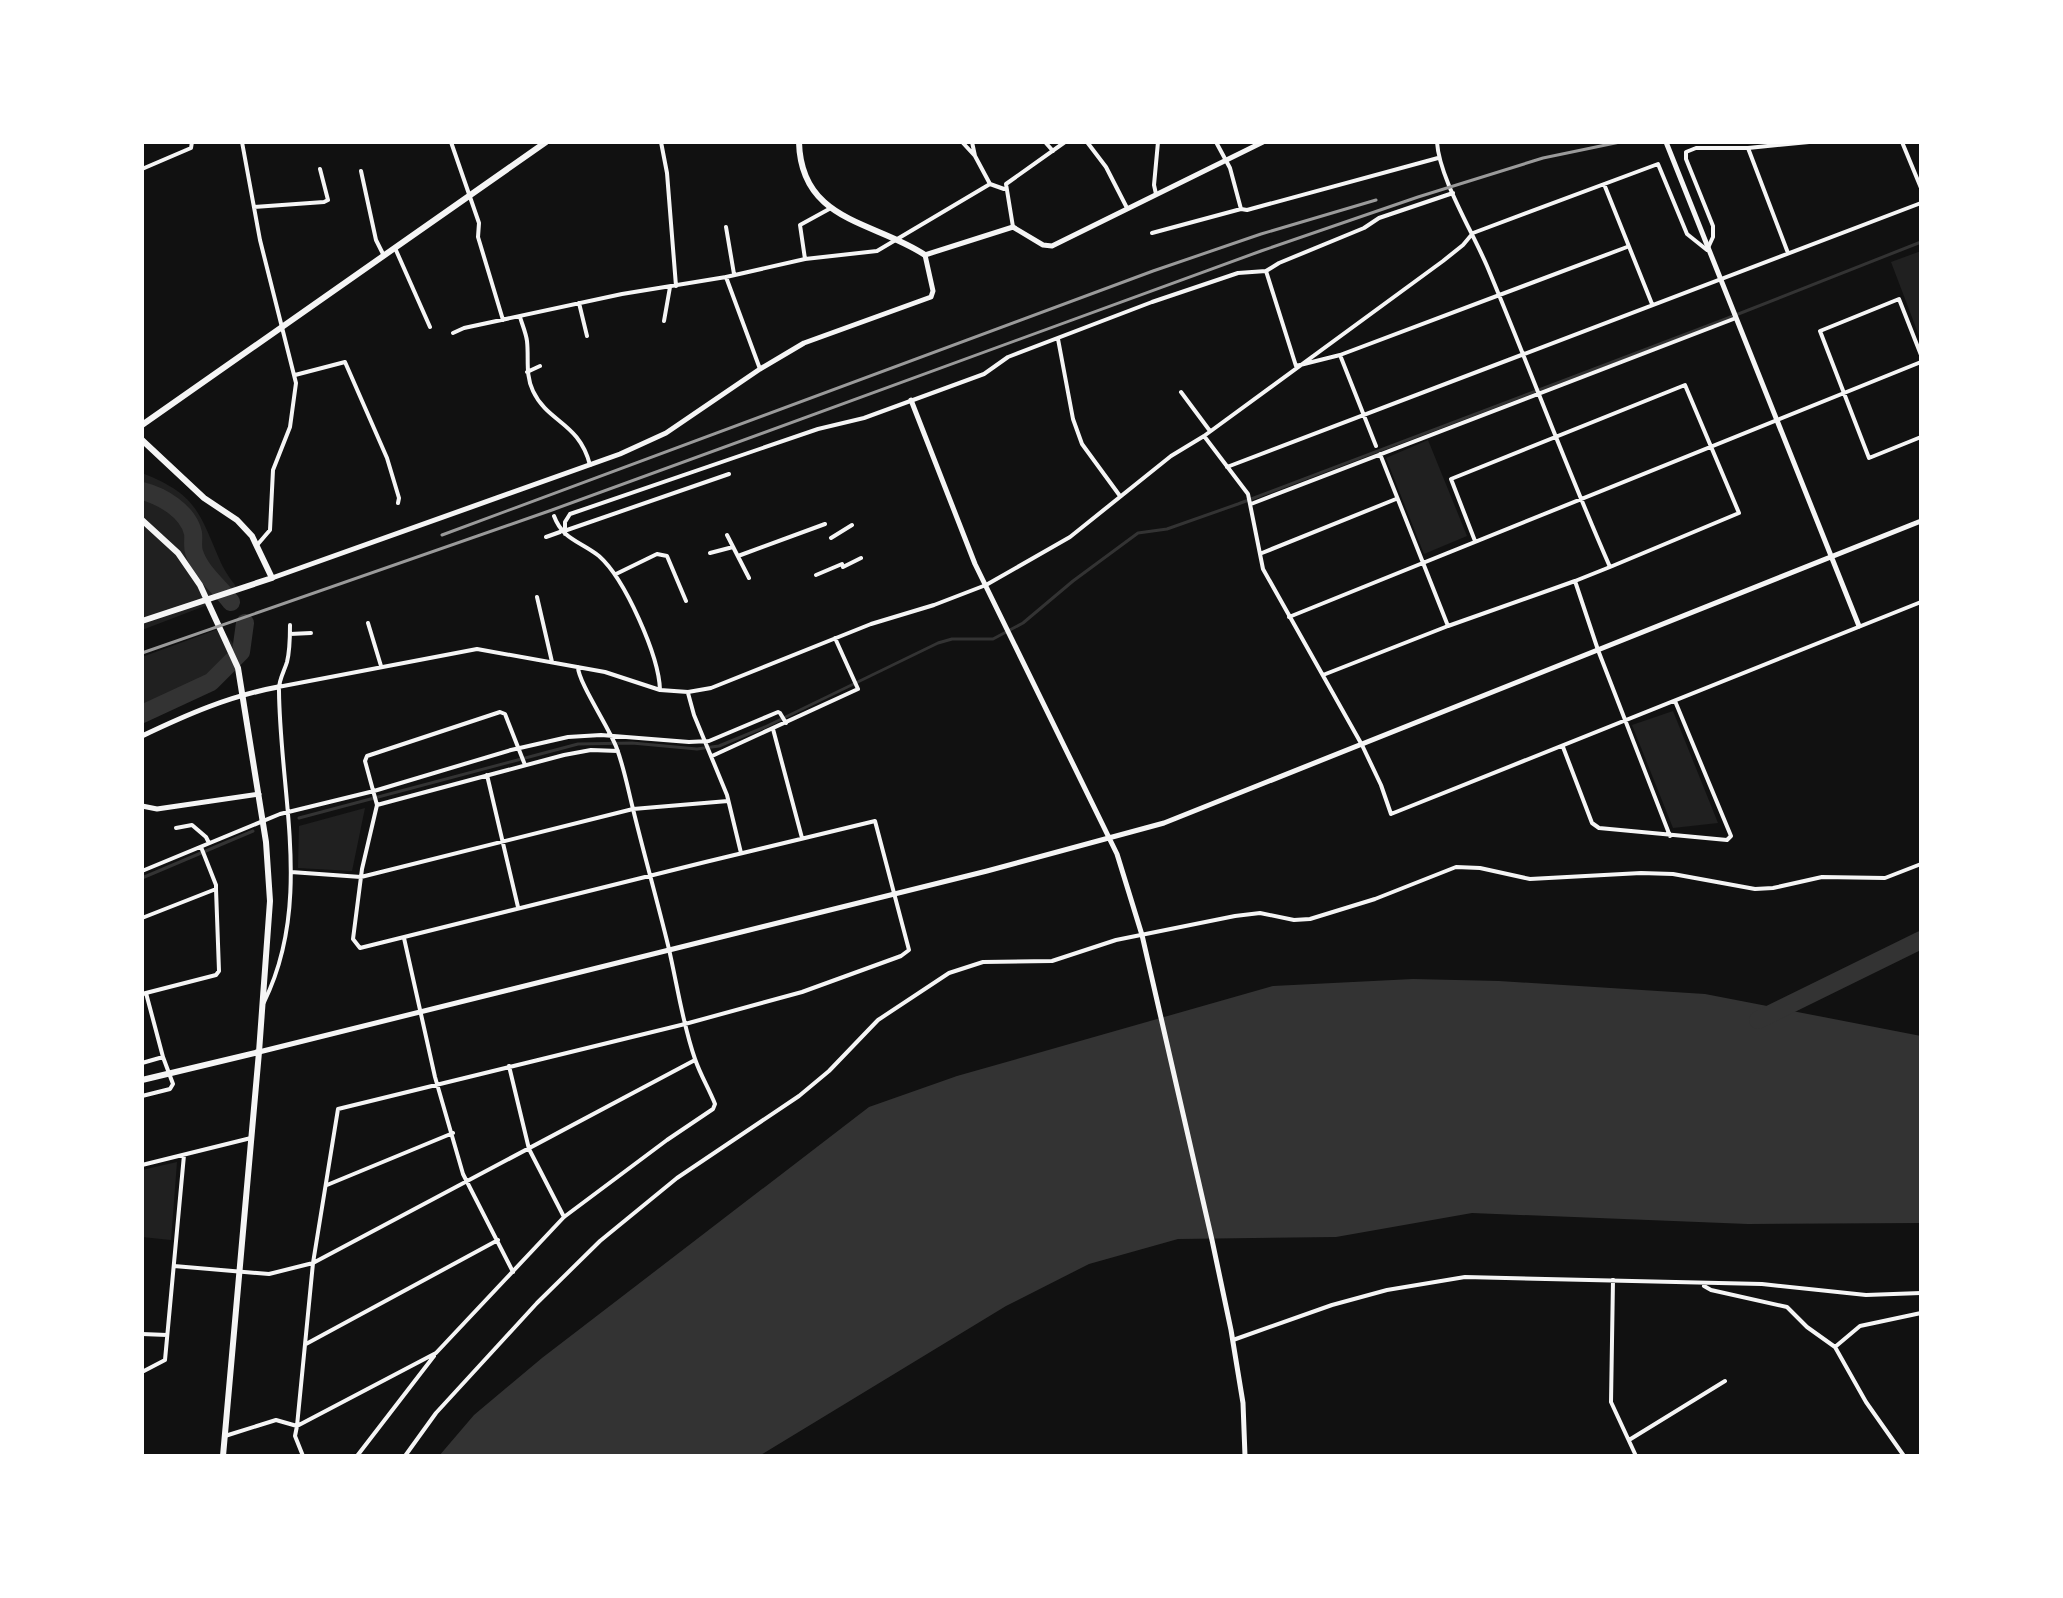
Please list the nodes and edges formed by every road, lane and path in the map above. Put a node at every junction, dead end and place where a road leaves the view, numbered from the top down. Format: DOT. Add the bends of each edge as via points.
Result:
graph roads {
  1 [pos="192,142"];
  2 [pos="242,142"];
  3 [pos="451,142"];
  4 [pos="546,142"];
  5 [pos="661,142"];
  6 [pos="799,142"];
  7 [pos="972,142"];
  8 [pos="1045,142"];
  9 [pos="1065,142"];
  10 [pos="1087,142"];
  11 [pos="1158,142"];
  12 [pos="1216,142"];
  13 [pos="1263,142"];
  14 [pos="1437,142"];
  15 [pos="1666,142"];
  16 [pos="1809,142"];
  17 [pos="1902,142"];
  18 [pos="963,143"];
  19 [pos="1748,148"];
  20 [pos="1053,151"];
  21 [pos="975,156"];
  22 [pos="1438,158"];
  23 [pos="1227,160"];
  24 [pos="142,169"];
  25 [pos="320,169"];
  26 [pos="361,171"];
  27 [pos="990,184"];
  28 [pos="1604,184"];
  29 [pos="1921,188"];
  30 [pos="1004,189"];
  31 [pos="1453,193"];
  32 [pos="1156,194"];
  33 [pos="469,196"];
  34 [pos="1921,203"];
  35 [pos="254,207"];
  36 [pos="831,208"];
  37 [pos="1127,208"];
  38 [pos="1241,209"];
  39 [pos="726,227"];
  40 [pos="1013,227"];
  41 [pos="1152,233"];
  42 [pos="1473,233"];
  43 [pos="895,240"];
  44 [pos="1627,247"];
  45 [pos="395,248"];
  46 [pos="1707,250"];
  47 [pos="1788,253"];
  48 [pos="925,255"];
  49 [pos="384,256"];
  50 [pos="805,259"];
  51 [pos="1266,271"];
  52 [pos="734,274"];
  53 [pos="726,277"];
  54 [pos="1720,279"];
  55 [pos="673,287"];
  56 [pos="1499,295"];
  57 [pos="579,303"];
  58 [pos="1652,304"];
  59 [pos="1737,315"];
  60 [pos="520,317"];
  61 [pos="503,320"];
  62 [pos="664,321"];
  63 [pos="283,327"];
  64 [pos="430,327"];
  65 [pos="453,333"];
  66 [pos="587,336"];
  67 [pos="1058,339"];
  68 [pos="1522,353"];
  69 [pos="1340,355"];
  70 [pos="1921,355"];
  71 [pos="1921,362"];
  72 [pos="540,366"];
  73 [pos="1296,366"];
  74 [pos="760,369"];
  75 [pos="527,372"];
  76 [pos="295,375"];
  77 [pos="1181,392"];
  78 [pos="1537,393"];
  79 [pos="1844,394"];
  80 [pos="911,400"];
  81 [pos="1363,415"];
  82 [pos="1778,421"];
  83 [pos="142,425"];
  84 [pos="1210,431"];
  85 [pos="1555,435"];
  86 [pos="1204,436"];
  87 [pos="1921,437"];
  88 [pos="142,440"];
  89 [pos="1376,446"];
  90 [pos="1709,446"];
  91 [pos="1380,454"];
  92 [pos="590,465"];
  93 [pos="1227,467"];
  94 [pos="729,474"];
  95 [pos="1120,496"];
  96 [pos="1580,498"];
  97 [pos="1396,499"];
  98 [pos="398,503"];
  99 [pos="1251,503"];
  100 [pos="554,516"];
  101 [pos="142,520"];
  102 [pos="1921,521"];
  103 [pos="825,524"];
  104 [pos="852,525"];
  105 [pos="564,532"];
  106 [pos="727,535"];
  107 [pos="546,537"];
  108 [pos="831,538"];
  109 [pos="1475,541"];
  110 [pos="258,544"];
  111 [pos="733,547"];
  112 [pos="710,553"];
  113 [pos="1262,553"];
  114 [pos="738,556"];
  115 [pos="1831,556"];
  116 [pos="861,558"];
  117 [pos="1422,563"];
  118 [pos="1610,567"];
  119 [pos="616,574"];
  120 [pos="816,575"];
  121 [pos="272,578"];
  122 [pos="749,578"];
  123 [pos="1575,581"];
  124 [pos="986,585"];
  125 [pos="537,597"];
  126 [pos="686,601"];
  127 [pos="1921,602"];
  128 [pos="1289,617"];
  129 [pos="142,621"];
  130 [pos="368,623"];
  131 [pos="290,625"];
  132 [pos="1448,626"];
  133 [pos="1859,626"];
  134 [pos="311,633"];
  135 [pos="290,634"];
  136 [pos="835,638"];
  137 [pos="1598,650"];
  138 [pos="552,662"];
  139 [pos="381,666"];
  140 [pos="578,667"];
  141 [pos="1323,675"];
  142 [pos="278,687"];
  143 [pos="660,690"];
  144 [pos="688,692"];
  145 [pos="1675,701"];
  146 [pos="1625,721"];
  147 [pos="785,722"];
  148 [pos="773,729"];
  149 [pos="142,736"];
  150 [pos="614,740"];
  151 [pos="706,745"];
  152 [pos="1362,745"];
  153 [pos="1563,747"];
  154 [pos="618,751"];
  155 [pos="712,756"];
  156 [pos="522,757"];
  157 [pos="487,775"];
  158 [pos="259,794"];
  159 [pos="375,798"];
  160 [pos="728,801"];
  161 [pos="142,806"];
  162 [pos="633,809"];
  163 [pos="290,813"];
  164 [pos="176,828"];
  165 [pos="1670,836"];
  166 [pos="802,838"];
  167 [pos="501,842"];
  168 [pos="209,843"];
  169 [pos="203,851"];
  170 [pos="741,853"];
  171 [pos="1921,864"];
  172 [pos="142,871"];
  173 [pos="291,872"];
  174 [pos="650,875"];
  175 [pos="361,877"];
  176 [pos="216,889"];
  177 [pos="893,892"];
  178 [pos="518,907"];
  179 [pos="142,918"];
  180 [pos="1142,935"];
  181 [pos="404,937"];
  182 [pos="669,948"];
  183 [pos="144,993"];
  184 [pos="262,1008"];
  185 [pos="422,1011"];
  186 [pos="685,1024"];
  187 [pos="259,1052"];
  188 [pos="163,1057"];
  189 [pos="695,1060"];
  190 [pos="142,1063"];
  191 [pos="509,1066"];
  192 [pos="170,1073"];
  193 [pos="142,1080"];
  194 [pos="437,1084"];
  195 [pos="142,1096"];
  196 [pos="453,1133"];
  197 [pos="251,1138"];
  198 [pos="529,1149"];
  199 [pos="184,1155"];
  200 [pos="142,1165"];
  201 [pos="468,1180"];
  202 [pos="327,1185"];
  203 [pos="564,1217"];
  204 [pos="498,1240"];
  205 [pos="313,1263"];
  206 [pos="174,1266"];
  207 [pos="240,1272"];
  208 [pos="513,1272"];
  209 [pos="1613,1280"];
  210 [pos="1703,1284"];
  211 [pos="1921,1293"];
  212 [pos="1921,1313"];
  213 [pos="142,1334"];
  214 [pos="167,1335"];
  215 [pos="1233,1340"];
  216 [pos="306,1344"];
  217 [pos="1835,1347"];
  218 [pos="436,1353"];
  219 [pos="142,1372"];
  220 [pos="1725,1381"];
  221 [pos="297,1426"];
  222 [pos="225,1436"];
  223 [pos="1629,1440"];
  224 [pos="223,1456"];
  225 [pos="303,1456"];
  226 [pos="357,1456"];
  227 [pos="405,1456"];
  228 [pos="1245,1456"];
  229 [pos="1636,1456"];
  230 [pos="1904,1456"];
  1 -- 24 [label="street" via="180,154"];
  2 -- 35 [label="street"];
  3 -- 33 [label="street"];
  4 -- 33 [label="main road"];
  5 -- 55 [label="street"];
  6 -- 36 [label="main road" via="806,176"];
  7 -- 21 [label="street"];
  8 -- 20 [label="street"];
  9 -- 20 [label="street"];
  10 -- 37 [label="street"];
  11 -- 32 [label="street"];
  12 -- 23 [label="street"];
  13 -- 23 [label="street"];
  14 -- 22 [label="street"];
  15 -- 46 [label="street"];
  16 -- 19 [label="street"];
  17 -- 29 [label="street"];
  18 -- 21 [label="street"];
  19 -- 46 [label="street" via="1686,152 1713,226"];
  19 -- 47 [label="street"];
  20 -- 30 [label="street"];
  21 -- 27 [label="street"];
  22 -- 31 [label="street"];
  22 -- 38 [label="street"];
  23 -- 32 [label="street"];
  23 -- 38 [label="street"];
  25 -- 35 [label="street" via="328,200"];
  26 -- 49 [label="street"];
  27 -- 30 [label="street"];
  27 -- 43 [label="street"];
  28 -- 42 [label="street"];
  28 -- 44 [label="street"];
  28 -- 46 [label="street" via="1658,164 1687,234"];
  30 -- 40 [label="street"];
  31 -- 42 [label="street"];
  31 -- 51 [label="street" via="1379,218"];
  32 -- 37 [label="street"];
  33 -- 45 [label="main road"];
  33 -- 61 [label="street"];
  34 -- 47 [label="street"];
  35 -- 63 [label="street"];
  36 -- 43 [label="main road" via="846,220"];
  36 -- 50 [label="street" via="800,225"];
  37 -- 40 [label="street" via="1052,246"];
  38 -- 41 [label="street"];
  39 -- 52 [label="street"];
  40 -- 48 [label="street"];
  42 -- 56 [label="street"];
  42 -- 73 [label="street" via="1443,261"];
  43 -- 48 [label="main road"];
  43 -- 50 [label="street" via="877,251"];
  44 -- 56 [label="street"];
  44 -- 58 [label="street"];
  45 -- 49 [label="main road"];
  45 -- 64 [label="street"];
  46 -- 54 [label="street"];
  47 -- 54 [label="street"];
  48 -- 74 [label="street" via="931,297 804,343"];
  49 -- 63 [label="main road"];
  50 -- 52 [label="street"];
  51 -- 67 [label="street" via="1238,273 1182,290"];
  51 -- 73 [label="street"];
  52 -- 53 [label="street"];
  53 -- 55 [label="street"];
  53 -- 74 [label="street"];
  54 -- 58 [label="street"];
  54 -- 59 [label="street"];
  55 -- 57 [label="street"];
  55 -- 62 [label="street"];
  56 -- 68 [label="street"];
  56 -- 69 [label="street"];
  57 -- 60 [label="street"];
  57 -- 66 [label="street"];
  58 -- 68 [label="street"];
  59 -- 78 [label="street"];
  59 -- 82 [label="street"];
  60 -- 61 [label="street"];
  60 -- 75 [label="street"];
  61 -- 65 [label="street"];
  63 -- 76 [label="street"];
  63 -- 83 [label="main road"];
  67 -- 80 [label="street"];
  67 -- 95 [label="street" via="1082,444"];
  68 -- 78 [label="street"];
  68 -- 81 [label="street"];
  69 -- 73 [label="street"];
  69 -- 81 [label="street"];
  70 -- 79 [label="street" via="1899,299 1820,331"];
  71 -- 79 [label="street"];
  72 -- 75 [label="street"];
  73 -- 84 [label="street"];
  74 -- 92 [label="street" via="666,433"];
  75 -- 92 [label="street" via="540,403 582,441"];
  76 -- 98 [label="street" via="345,362 387,458"];
  76 -- 110 [label="street" via="290,427 273,470 270,530"];
  77 -- 84 [label="street"];
  78 -- 85 [label="street"];
  78 -- 91 [label="street"];
  79 -- 82 [label="street"];
  79 -- 87 [label="street" via="1869,458"];
  80 -- 105 [label="street" via="570,514"];
  80 -- 124 [label="street"];
  81 -- 89 [label="street"];
  81 -- 93 [label="street"];
  82 -- 90 [label="street"];
  82 -- 115 [label="street"];
  84 -- 86 [label="street"];
  85 -- 90 [label="street" via="1685,385"];
  85 -- 96 [label="street"];
  85 -- 109 [label="street" via="1451,479"];
  86 -- 93 [label="street"];
  86 -- 95 [label="street"];
  88 -- 110 [label="main road"];
  90 -- 96 [label="street"];
  90 -- 118 [label="street" via="1739,513"];
  91 -- 97 [label="street"];
  91 -- 99 [label="street"];
  92 -- 121 [label="street"];
  93 -- 99 [label="street"];
  94 -- 105 [label="street"];
  95 -- 124 [label="street" via="1070,537"];
  96 -- 109 [label="street"];
  96 -- 118 [label="street"];
  97 -- 113 [label="street"];
  97 -- 117 [label="street"];
  99 -- 113 [label="street"];
  100 -- 105 [label="street"];
  101 -- 158 [label="main road" via="178,553 202,588 238,668"];
  102 -- 115 [label="street"];
  103 -- 114 [label="street"];
  104 -- 108 [label="street"];
  105 -- 107 [label="street"];
  105 -- 119 [label="street"];
  106 -- 111 [label="street"];
  109 -- 117 [label="street"];
  110 -- 121 [label="main road"];
  111 -- 112 [label="street"];
  111 -- 114 [label="street"];
  113 -- 128 [label="street" via="1263,569"];
  114 -- 122 [label="street"];
  115 -- 133 [label="street"];
  115 -- 137 [label="street"];
  116 -- 120 [label="street"];
  117 -- 128 [label="street"];
  117 -- 132 [label="street"];
  118 -- 123 [label="street"];
  119 -- 126 [label="street" via="657,554 667,556"];
  119 -- 143 [label="street" via="639,623"];
  121 -- 129 [label="main road"];
  123 -- 132 [label="street"];
  123 -- 137 [label="street"];
  124 -- 136 [label="street"];
  124 -- 180 [label="street" via="1117,854"];
  125 -- 138 [label="street"];
  127 -- 133 [label="street"];
  128 -- 141 [label="street"];
  130 -- 139 [label="street"];
  131 -- 135 [label="street"];
  132 -- 141 [label="street"];
  133 -- 145 [label="street"];
  134 -- 135 [label="street"];
  135 -- 142 [label="street"];
  136 -- 144 [label="street" via="711,688"];
  136 -- 147 [label="street" via="858,689"];
  137 -- 146 [label="street"];
  137 -- 152 [label="street"];
  138 -- 139 [label="street" via="477,649"];
  138 -- 140 [label="street"];
  139 -- 142 [label="street"];
  140 -- 143 [label="street"];
  140 -- 150 [label="street"];
  141 -- 152 [label="street"];
  142 -- 149 [label="street" via="197,709"];
  142 -- 163 [label="street"];
  143 -- 144 [label="street"];
  144 -- 151 [label="street"];
  145 -- 146 [label="street"];
  145 -- 165 [label="street" via="1731,836"];
  146 -- 153 [label="street"];
  146 -- 165 [label="street"];
  147 -- 148 [label="street"];
  147 -- 151 [label="street" via="778,712"];
  148 -- 155 [label="street"];
  148 -- 166 [label="street"];
  150 -- 151 [label="street"];
  150 -- 154 [label="street"];
  150 -- 156 [label="street" via="568,737"];
  151 -- 155 [label="street"];
  152 -- 153 [label="street" via="1391,814"];
  152 -- 177 [label="street" via="1164,823"];
  153 -- 165 [label="street" via="1592,823"];
  154 -- 156 [label="street"];
  154 -- 162 [label="street"];
  155 -- 160 [label="street"];
  156 -- 157 [label="street"];
  156 -- 159 [label="street"];
  156 -- 159 [label="street" via="500,712 367,756"];
  157 -- 159 [label="street"];
  157 -- 167 [label="street"];
  158 -- 161 [label="street" via="157,809"];
  158 -- 184 [label="main road" via="270,901"];
  159 -- 163 [label="street"];
  159 -- 175 [label="street"];
  160 -- 162 [label="street"];
  160 -- 170 [label="street"];
  162 -- 167 [label="street"];
  162 -- 174 [label="street"];
  163 -- 168 [label="street"];
  163 -- 173 [label="street"];
  164 -- 168 [label="street" via="192,825"];
  166 -- 170 [label="street"];
  166 -- 177 [label="street" via="875,821"];
  167 -- 175 [label="street"];
  167 -- 178 [label="street"];
  168 -- 169 [label="street"];
  169 -- 172 [label="street"];
  169 -- 176 [label="street"];
  170 -- 174 [label="street"];
  171 -- 180 [label="street" via="1885,878 1822,877 1755,889 1673,874 1539,879 1456,867 1310,919 1260,913"];
  173 -- 175 [label="street"];
  173 -- 184 [label="street" via="281,954"];
  174 -- 178 [label="street"];
  174 -- 182 [label="street"];
  175 -- 181 [label="street" via="353,939 360,948"];
  176 -- 179 [label="street"];
  176 -- 183 [label="street" via="219,971"];
  177 -- 182 [label="street"];
  177 -- 186 [label="street" via="909,950 901,956 802,992"];
  178 -- 181 [label="street"];
  180 -- 215 [label="street"];
  180 -- 227 [label="street" via="1052,961 983,962 949,973 909,998 866,1030 799,1096 677,1178 600,1241 436,1413"];
  181 -- 185 [label="street"];
  182 -- 185 [label="street"];
  182 -- 186 [label="street"];
  183 -- 188 [label="street"];
  184 -- 187 [label="main road"];
  185 -- 187 [label="street"];
  185 -- 194 [label="street"];
  186 -- 189 [label="street"];
  186 -- 191 [label="street"];
  187 -- 192 [label="main road"];
  187 -- 197 [label="main road"];
  188 -- 190 [label="street"];
  188 -- 192 [label="street"];
  189 -- 198 [label="street"];
  189 -- 203 [label="street" via="713,1109"];
  191 -- 194 [label="street"];
  191 -- 198 [label="street"];
  192 -- 193 [label="main road"];
  192 -- 195 [label="street" via="170,1089"];
  194 -- 196 [label="street"];
  194 -- 202 [label="street" via="338,1109"];
  196 -- 201 [label="street"];
  196 -- 202 [label="street"];
  197 -- 199 [label="street"];
  197 -- 207 [label="main road"];
  198 -- 201 [label="street"];
  198 -- 203 [label="street"];
  199 -- 200 [label="street"];
  199 -- 206 [label="street"];
  201 -- 204 [label="street"];
  201 -- 205 [label="street"];
  202 -- 205 [label="street"];
  203 -- 208 [label="street"];
  204 -- 208 [label="street"];
  204 -- 216 [label="street"];
  205 -- 207 [label="street" via="269,1274"];
  205 -- 216 [label="street"];
  206 -- 207 [label="street"];
  206 -- 214 [label="street"];
  207 -- 222 [label="main road"];
  208 -- 218 [label="street"];
  209 -- 210 [label="street"];
  209 -- 215 [label="street" via="1432,1281 1332,1305"];
  209 -- 223 [label="street" via="1611,1402"];
  210 -- 211 [label="street" via="1866,1295"];
  210 -- 217 [label="street" via="1787,1307"];
  212 -- 217 [label="street" via="1860,1326"];
  213 -- 214 [label="street"];
  214 -- 219 [label="street" via="165,1360"];
  215 -- 228 [label="street"];
  216 -- 221 [label="street"];
  217 -- 230 [label="street"];
  218 -- 221 [label="street"];
  218 -- 226 [label="street"];
  220 -- 223 [label="street"];
  221 -- 222 [label="street" via="276,1420"];
  221 -- 225 [label="street"];
  222 -- 224 [label="main road"];
  223 -- 229 [label="street"];
}
